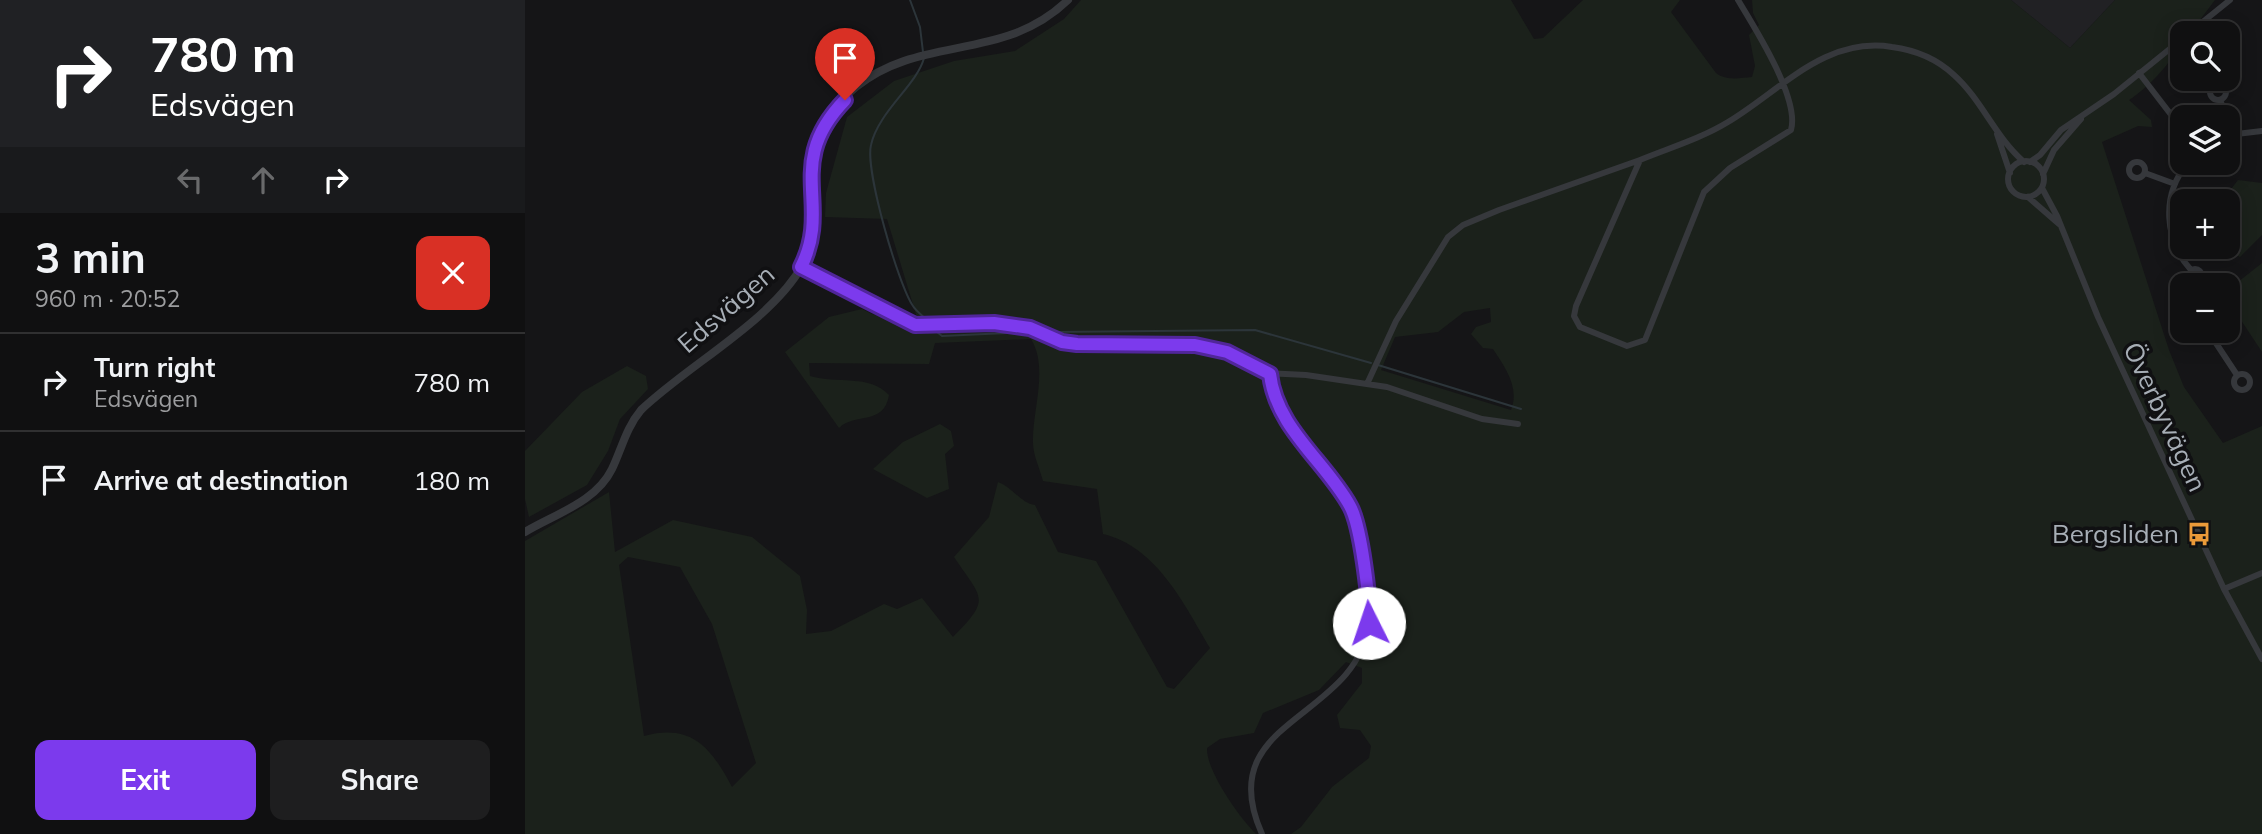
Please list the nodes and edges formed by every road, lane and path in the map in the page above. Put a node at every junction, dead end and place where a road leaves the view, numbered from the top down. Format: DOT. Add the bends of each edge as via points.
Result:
graph roads {
  1 [pos="1068,0"];
  2 [pos="1738,0"];
  3 [pos="2230,0"];
  4 [pos="2204,21"];
  5 [pos="2170,48"];
  6 [pos="2139,73"];
  7 [pos="1783,83"];
  8 [pos="2221,100"];
  9 [pos="2223,105"];
  10 [pos="2170,113"];
  11 [pos="2082,117"];
  12 [pos="1993,126"];
  13 [pos="2262,131"];
  14 [pos="2240,133"];
  15 [pos="1638,162"];
  16 [pos="2027,162"];
  17 [pos="2010,173"];
  18 [pos="2145,173"];
  19 [pos="2043,174"];
  20 [pos="2181,175"];
  21 [pos="2175,184"];
  22 [pos="2042,188"];
  23 [pos="2028,197"];
  24 [pos="2060,226"];
  25 [pos="801,267"];
  26 [pos="2201,273"];
  27 [pos="2216,343"];
  28 [pos="1270,374"];
  29 [pos="2237,375"];
  30 [pos="1367,384"];
  31 [pos="1518,424"];
  32 [pos="525,533"];
  33 [pos="2262,573"];
  34 [pos="2224,589"];
  35 [pos="2262,659"];
  36 [pos="1262,834"];
  1 -- 25 [label="street, Edsvägen" via="1037,25 1010,37 915,57 883,69 856,88 816,138 811,158 813,237"];
  2 -- 7 [label="street"];
  3 -- 4 [label="street"];
  5 -- 6 [label="street"];
  6 -- 10 [label="street"];
  6 -- 11 [label="street"];
  7 -- 12 [label="street" via="1841,50 1878,44 1902,48 1954,74"];
  7 -- 15 [label="street" via="1725,124"];
  7 -- 15 [label="street" via="1791,130 1730,168 1704,192 1645,340 1627,346 1580,327 1574,316"];
  8 -- 9 [label="street"];
  11 -- 16 [label="street"];
  11 -- 19 [label="street" via="2054,150"];
  12 -- 16 [label="street"];
  12 -- 17 [label="street"];
  13 -- 14 [label="street"];
  15 -- 30 [label="street" via="1462,225 1448,237 1396,321"];
  16 -- 17 [label="street"];
  16 -- 19 [label="street"];
  17 -- 23 [label="street" via="2011,188"];
  18 -- 21 [label="street"];
  19 -- 22 [label="street"];
  20 -- 21 [label="street"];
  21 -- 26 [label="street" via="2169,206 2171,233 2191,270"];
  22 -- 23 [label="street"];
  22 -- 24 [label="street, Överbyvägen"];
  23 -- 24 [label="street, Överbyvägen"];
  24 -- 34 [label="street, Överbyvägen"];
  25 -- 28 [label="street" via="915,325 994,323 1030,328 1077,344 1195,345 1227,352"];
  25 -- 32 [label="street, Edsvägen" via="789,286 763,310 641,410 629,425 612,470 596,491"];
  27 -- 29 [label="street"];
  28 -- 30 [label="street"];
  28 -- 36 [label="street" via="1301,443 1332,478 1354,513 1369,615 1365,640 1348,675 1272,737 1258,757 1249,792"];
  30 -- 31 [label="street" via="1400,390 1482,419"];
  33 -- 34 [label="street"];
  34 -- 35 [label="street, Överbyvägen"];
}
